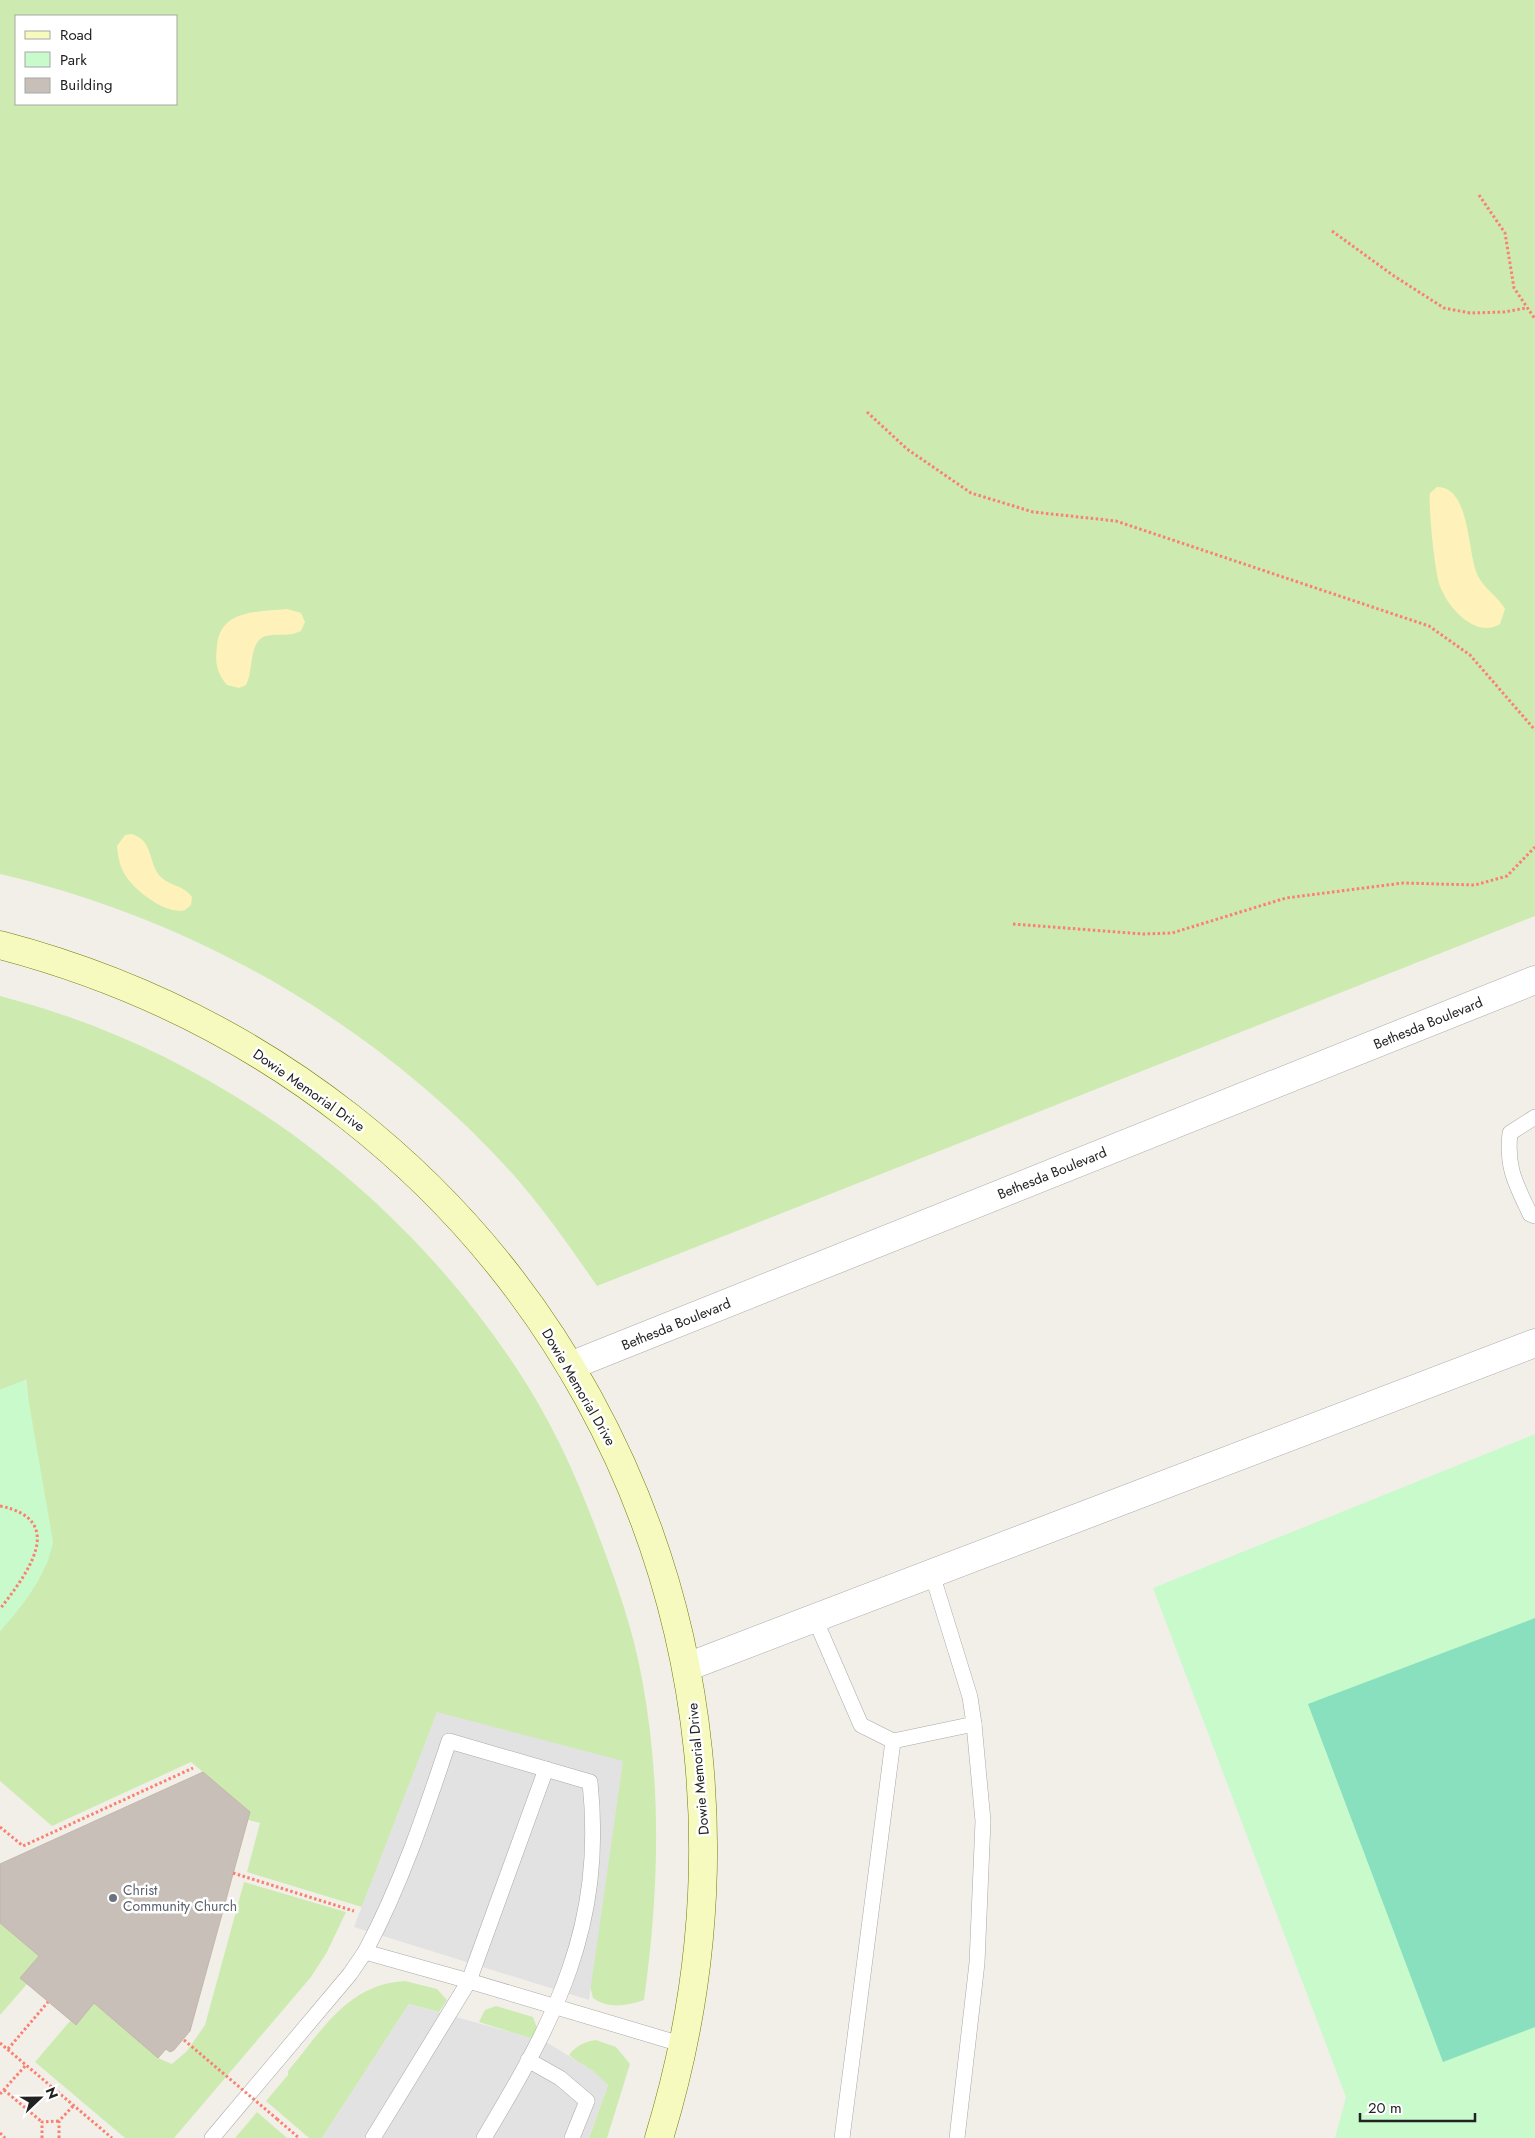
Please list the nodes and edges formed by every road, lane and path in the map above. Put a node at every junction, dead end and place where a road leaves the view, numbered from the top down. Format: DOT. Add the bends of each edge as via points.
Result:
graph roads {
  1 [pos="1479,195"];
  2 [pos="1332,231"];
  3 [pos="1526,308"];
  4 [pos="1535,319"];
  5 [pos="867,412"];
  6 [pos="1535,730"];
  7 [pos="1535,847"];
  8 [pos="1013,924"];
  9 [pos="0,945"];
  10 [pos="1535,980"];
  11 [pos="1535,1117"];
  12 [pos="1535,1216"];
  13 [pos="1535,1343"];
  14 [pos="570,1366"];
  15 [pos="0,1506"];
  16 [pos="932,1574"];
  17 [pos="0,1609"];
  18 [pos="815,1619"];
  19 [pos="687,1667"];
  20 [pos="974,1724"];
  21 [pos="893,1741"];
  22 [pos="193,1768"];
  23 [pos="546,1769"];
  24 [pos="0,1827"];
  25 [pos="233,1873"];
  26 [pos="351,1919"];
  27 [pos="365,1952"];
  28 [pos="469,1980"];
  29 [pos="48,2002"];
  30 [pos="556,2007"];
  31 [pos="184,2040"];
  32 [pos="0,2043"];
  33 [pos="684,2045"];
  34 [pos="8,2049"];
  35 [pos="528,2060"];
  36 [pos="26,2065"];
  37 [pos="236,2072"];
  38 [pos="224,2087"];
  39 [pos="4,2090"];
  40 [pos="0,2094"];
  41 [pos="74,2105"];
  42 [pos="59,2121"];
  43 [pos="42,2122"];
  44 [pos="0,2134"];
  45 [pos="5,2138"];
  46 [pos="42,2138"];
  47 [pos="59,2138"];
  48 [pos="112,2138"];
  49 [pos="212,2138"];
  50 [pos="299,2138"];
  51 [pos="373,2138"];
  52 [pos="484,2138"];
  53 [pos="572,2138"];
  54 [pos="659,2138"];
  55 [pos="842,2138"];
  56 [pos="957,2138"];
  1 -- 3 [label="path" via="1505,233 1514,288"];
  2 -- 3 [label="path" via="1444,308 1504,312"];
  3 -- 4 [label="path"];
  5 -- 6 [label="path" via="907,449 970,493 1033,512 1116,521 1429,626 1470,655"];
  7 -- 8 [label="path" via="1507,876 1475,885 1403,883 1286,898 1172,933 1143,934"];
  9 -- 14 [label="street, Dowie Memorial Drive" via="60,962 173,1006 226,1034 327,1100 388,1149 462,1221 506,1274"];
  10 -- 14 [label="street, Bethesda Boulevard"];
  11 -- 12 [label="lane" via="1510,1134 1509,1144 1511,1175 1530,1214"];
  13 -- 16 [label="street"];
  14 -- 19 [label="street, Dowie Memorial Drive" via="616,1451 638,1502 665,1579"];
  15 -- 17 [label="path" via="29,1518 36,1527 38,1538 34,1558"];
  16 -- 18 [label="street"];
  16 -- 20 [label="lane" via="970,1696"];
  18 -- 19 [label="street"];
  18 -- 21 [label="lane" via="861,1725"];
  19 -- 33 [label="street, Dowie Memorial Drive" via="703,1793 705,1856 702,1920"];
  20 -- 21 [label="lane"];
  20 -- 56 [label="lane" via="983,1821 977,1963"];
  21 -- 55 [label="lane"];
  22 -- 24 [label="path" via="23,1846"];
  23 -- 27 [label="lane" via="449,1741 411,1849"];
  23 -- 28 [label="lane"];
  23 -- 30 [label="lane" via="590,1782 593,1809 591,1879 585,1921 574,1962"];
  25 -- 26 [label="path" via="354,1911"];
  27 -- 28 [label="lane"];
  27 -- 49 [label="lane"];
  28 -- 30 [label="lane"];
  28 -- 51 [label="lane"];
  29 -- 34 [label="path"];
  30 -- 33 [label="lane"];
  30 -- 35 [label="lane"];
  31 -- 50 [label="path, bridge"];
  32 -- 34 [label="path"];
  33 -- 54 [label="street, Dowie Memorial Drive"];
  34 -- 36 [label="path"];
  35 -- 52 [label="lane"];
  35 -- 53 [label="lane" via="560,2078 587,2101"];
  36 -- 39 [label="path"];
  36 -- 41 [label="path"];
  37 -- 38 [label="path"];
  39 -- 40 [label="path"];
  39 -- 43 [label="path"];
  41 -- 42 [label="path"];
  41 -- 48 [label="path"];
  42 -- 43 [label="path"];
  42 -- 47 [label="path"];
  43 -- 46 [label="path"];
  44 -- 45 [label="path"];
}
